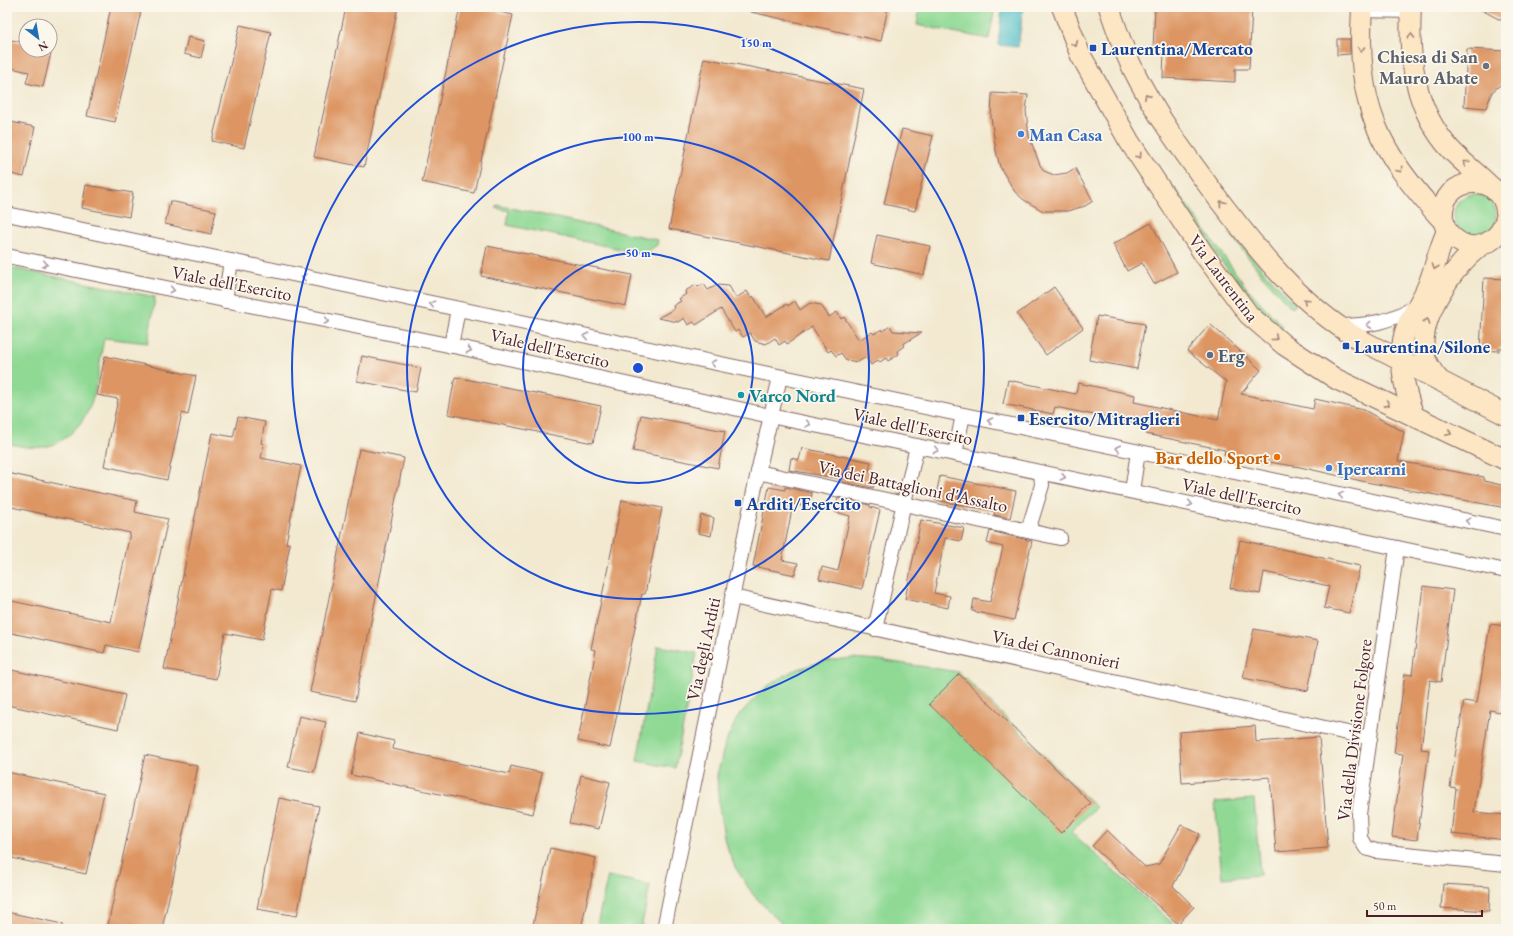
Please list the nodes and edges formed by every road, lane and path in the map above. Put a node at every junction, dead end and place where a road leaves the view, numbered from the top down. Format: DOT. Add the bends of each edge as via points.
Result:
graph roads {
  1 [pos="1062,7"];
  2 [pos="1108,7"];
  3 [pos="1362,8"];
  4 [pos="1411,9"];
  5 [pos="1499,192"];
  6 [pos="1506,212"];
  7 [pos="7,214"];
  8 [pos="1506,218"];
  9 [pos="1445,226"];
  10 [pos="1492,244"];
  11 [pos="7,256"];
  12 [pos="231,261"];
  13 [pos="225,301"];
  14 [pos="1417,305"];
  15 [pos="458,309"];
  16 [pos="1336,326"];
  17 [pos="451,346"];
  18 [pos="1402,363"];
  19 [pos="780,377"];
  20 [pos="1441,383"];
  21 [pos="963,415"];
  22 [pos="1506,415"];
  23 [pos="770,416"];
  24 [pos="1414,416"];
  25 [pos="917,446"];
  26 [pos="1138,452"];
  27 [pos="955,454"];
  28 [pos="1506,460"];
  29 [pos="758,472"];
  30 [pos="1041,472"];
  31 [pos="1132,491"];
  32 [pos="904,503"];
  33 [pos="1506,530"];
  34 [pos="1028,531"];
  35 [pos="1060,538"];
  36 [pos="1397,548"];
  37 [pos="1506,571"];
  38 [pos="733,597"];
  39 [pos="875,629"];
  40 [pos="1370,738"];
  41 [pos="1506,864"];
  42 [pos="664,929"];
  1 -- 24 [label="main road, Via Laurentina, one-way" via="1080,54 1129,141 1203,253 1249,315 1284,345 1322,371"];
  16 -- 2 [label="main road, one-way" via="1281,276 1246,235 1194,165 1140,84"];
  3 -- 4 [label="street"];
  3 -- 9 [label="main road, one-way" via="1363,80 1375,126 1397,167"];
  5 -- 4 [label="main road, one-way" via="1450,149 1425,109 1412,68"];
  5 -- 6 [label="main road"];
  5 -- 9 [label="main road" via="1486,184 1476,182 1458,188 1445,202"];
  7 -- 12 [label="street, Viale dell'Esercito"];
  8 -- 10 [label="main road" via="1504,227"];
  9 -- 10 [label="main road" via="1461,243 1470,246"];
  9 -- 14 [label="main road, one-way" via="1431,279"];
  20 -- 10 [label="main road, one-way" via="1425,356 1425,328 1453,274 1466,258"];
  11 -- 13 [label="street, Viale dell'Esercito, one-way"];
  12 -- 13 [label="street"];
  15 -- 12 [label="street, Viale dell'Esercito, one-way"];
  13 -- 17 [label="street, Viale dell'Esercito, one-way"];
  14 -- 16 [label="street, one-way" via="1401,315 1377,324"];
  14 -- 18 [label="main road" via="1406,329"];
  15 -- 17 [label="street"];
  19 -- 15 [label="street, Viale dell'Esercito, one-way"];
  16 -- 18 [label="main road"];
  17 -- 23 [label="street, Viale dell'Esercito, one-way"];
  18 -- 20 [label="main road"];
  18 -- 24 [label="main road" via="1407,396"];
  19 -- 21 [label="street, Viale dell'Esercito"];
  19 -- 23 [label="street, Via degli Arditi"];
  20 -- 22 [label="main road"];
  26 -- 21 [label="street, Viale dell'Esercito, one-way"];
  21 -- 27 [label="street"];
  23 -- 25 [label="street, Viale dell'Esercito, one-way"];
  23 -- 29 [label="street, Via degli Arditi"];
  24 -- 28 [label="main road, Via Laurentina, one-way"];
  25 -- 27 [label="street, Viale dell'Esercito, one-way"];
  25 -- 32 [label="street"];
  26 -- 31 [label="street"];
  33 -- 26 [label="street, Viale dell'Esercito, one-way"];
  27 -- 30 [label="street, Viale dell'Esercito"];
  29 -- 32 [label="street, Via dei Battaglioni d'Assalto"];
  29 -- 38 [label="street, Via degli Arditi"];
  30 -- 31 [label="street, Viale dell'Esercito, one-way"];
  30 -- 34 [label="street" via="1042,485"];
  31 -- 36 [label="street, Viale dell'Esercito, one-way"];
  32 -- 34 [label="street, Via dei Battaglioni d'Assalto"];
  32 -- 39 [label="street"];
  34 -- 35 [label="street, Via dei Battaglioni d'Assalto"];
  36 -- 37 [label="street, Viale dell'Esercito"];
  36 -- 40 [label="street, Via della Divisione Folgore"];
  38 -- 39 [label="street, Via dei Cannonieri"];
  38 -- 42 [label="street, Via degli Arditi"];
  39 -- 40 [label="street, Via dei Cannonieri"];
  40 -- 41 [label="street, Via della Divisione Folgore" via="1359,814 1360,838 1366,848"];
}
